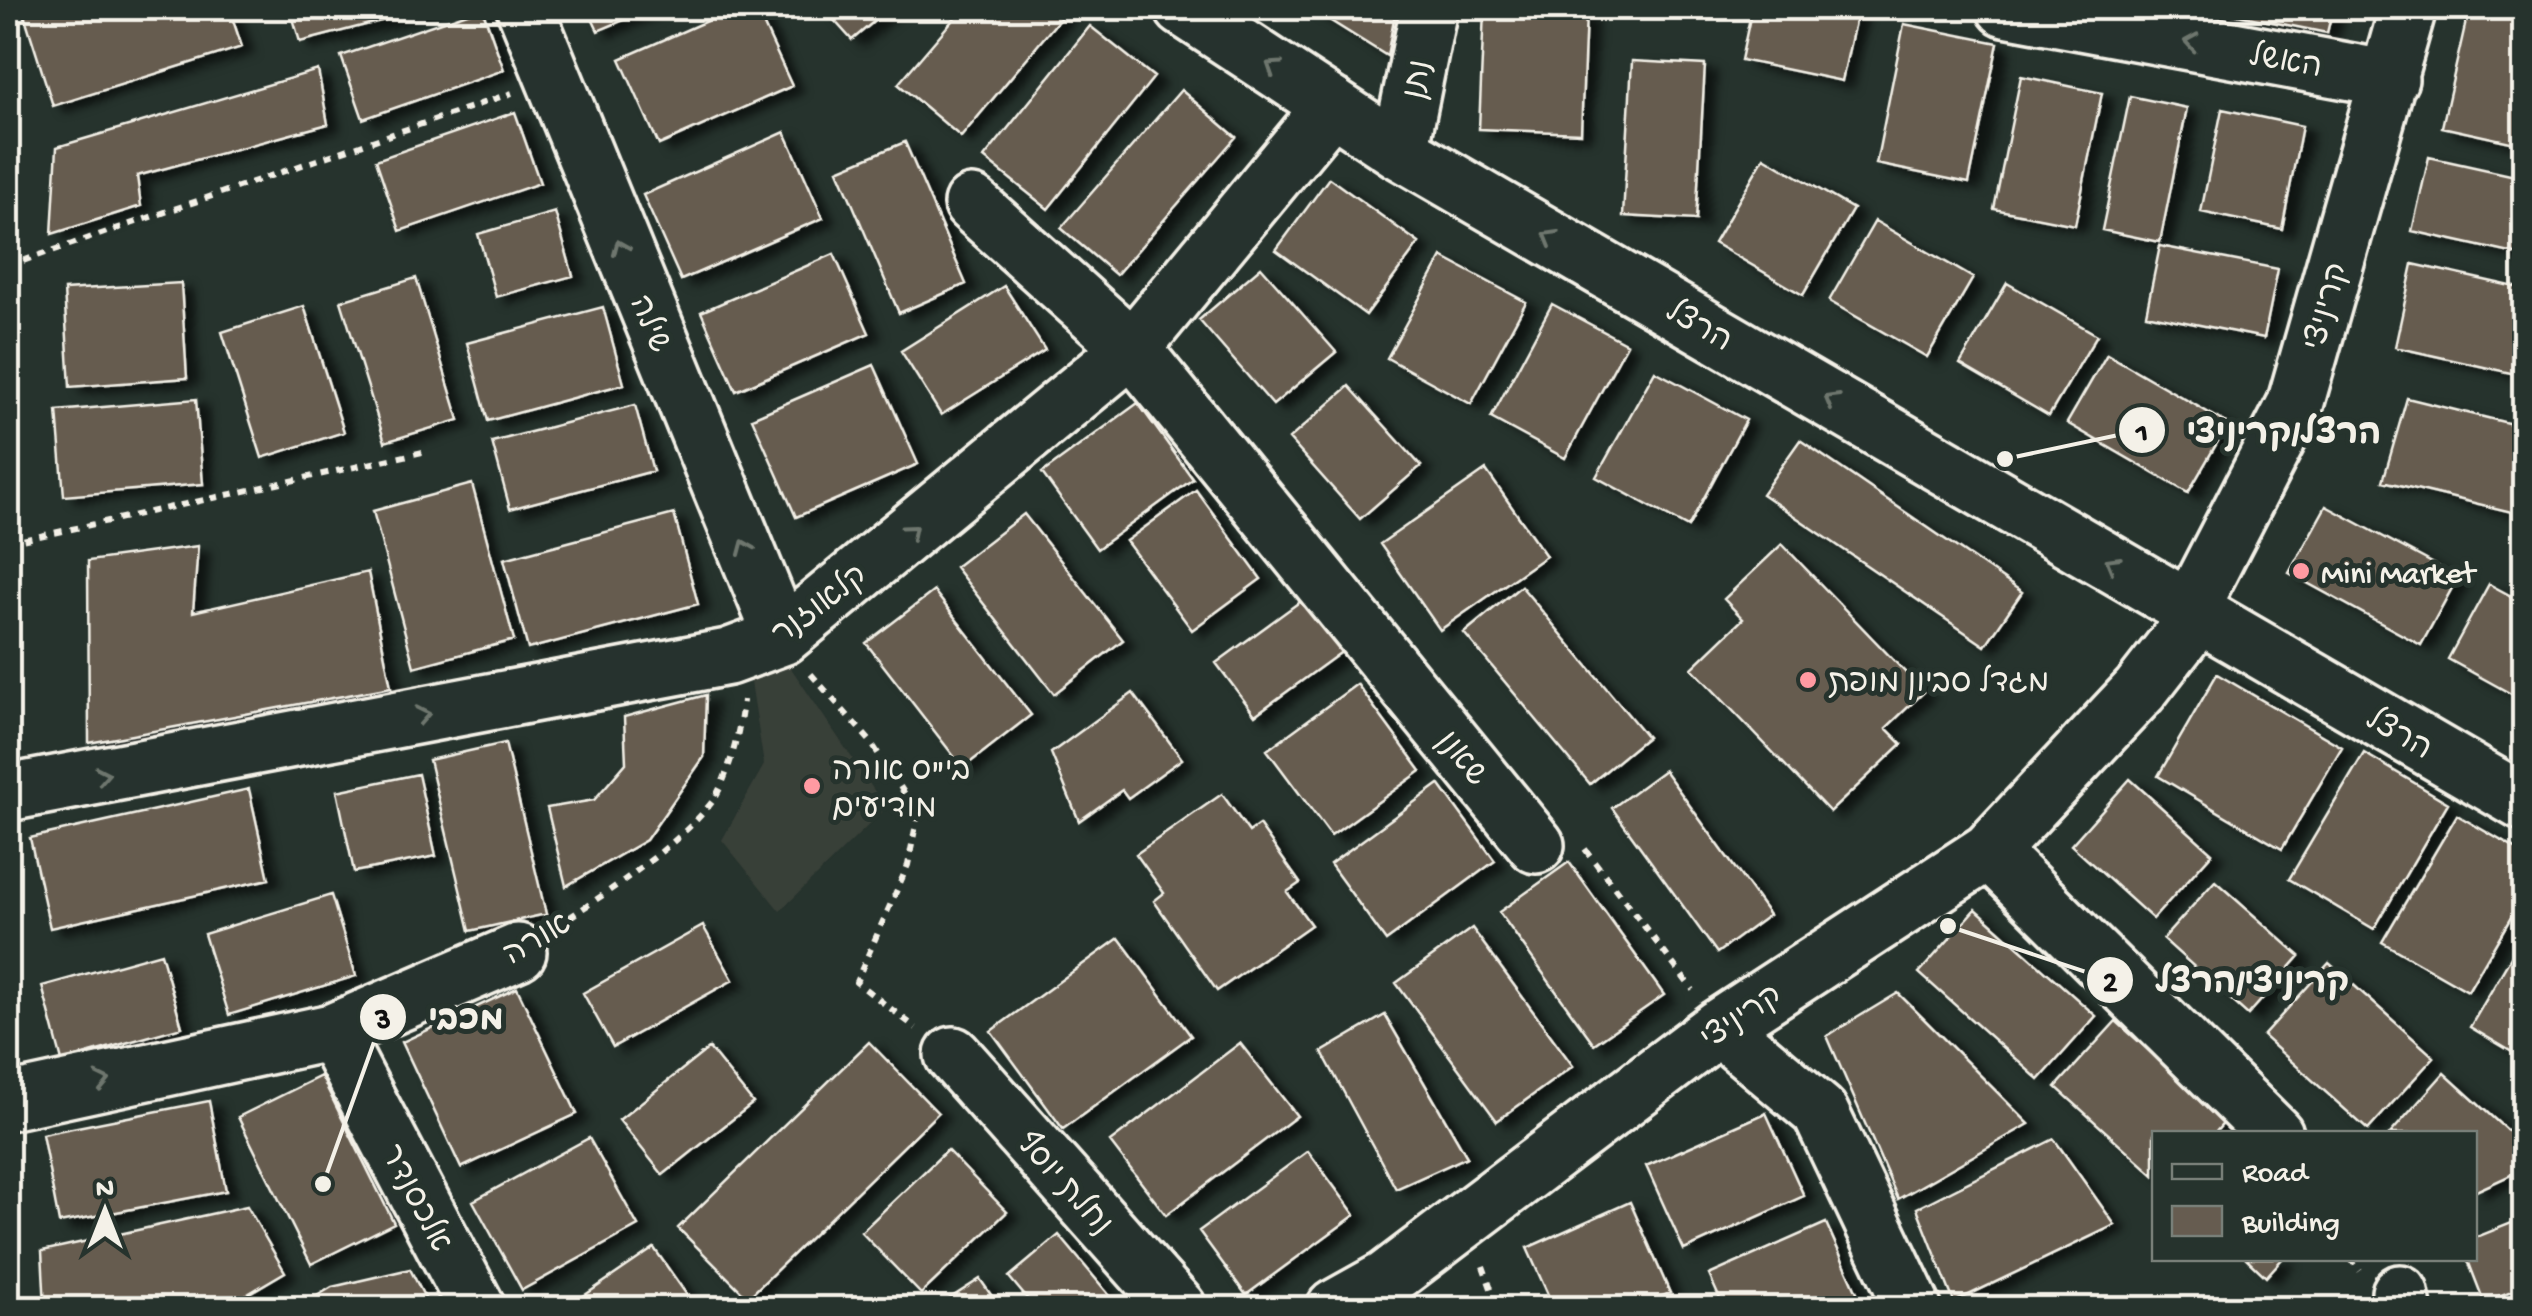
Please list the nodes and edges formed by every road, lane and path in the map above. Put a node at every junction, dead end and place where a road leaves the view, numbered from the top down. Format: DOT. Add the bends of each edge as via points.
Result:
graph roads {
  1 [pos="525,8"];
  2 [pos="1183,8"];
  3 [pos="1429,8"];
  4 [pos="2005,8"];
  5 [pos="2408,8"];
  6 [pos="2390,79"];
  7 [pos="550,80"];
  8 [pos="1332,106"];
  9 [pos="1400,151"];
  10 [pos="972,204"];
  11 [pos="8,266"];
  12 [pos="1132,348"];
  13 [pos="423,452"];
  14 [pos="8,543"];
  15 [pos="2196,612"];
  16 [pos="782,637"];
  17 [pos="728,658"];
  18 [pos="8,793"];
  19 [pos="2524,803"];
  20 [pos="1536,845"];
  21 [pos="1989,851"];
  22 [pos="518,952"];
  23 [pos="1720,1028"];
  24 [pos="332,1032"];
  25 [pos="953,1055"];
  26 [pos="8,1102"];
  27 [pos="2272,1131"];
  28 [pos="476,1308"];
  29 [pos="1178,1308"];
  30 [pos="1335,1308"];
  31 [pos="1913,1308"];
  1 -- 7 [label="street, שילה"];
  8 -- 2 [label="street, הרצל, one-way"];
  3 -- 9 [label="street, נתן"];
  6 -- 4 [label="street, האשל, one-way"];
  5 -- 6 [label="street, קריניצי"];
  6 -- 15 [label="street, קריניצי" via="2295,406"];
  7 -- 11 [label="path"];
  16 -- 7 [label="street, שילה, one-way"];
  8 -- 9 [label="street, הרצל"];
  8 -- 12 [label="street, קלאוזנר"];
  15 -- 9 [label="street, הרצל, one-way"];
  10 -- 12 [label="street, שאנן"];
  16 -- 12 [label="street, קלאוזנר, one-way"];
  12 -- 20 [label="street, שאנן"];
  13 -- 14 [label="path"];
  15 -- 19 [label="street, הרצל"];
  15 -- 21 [label="street, קריניצי" via="2126,702"];
  16 -- 17 [label="street, קלאוזנר"];
  16 -- 25 [label="path" via="870,740 918,814 908,865 856,982"];
  18 -- 17 [label="street, קלאוזנר, one-way"];
  17 -- 22 [label="path, אורה" via="744,696 740,727 713,800 630,877"];
  20 -- 23 [label="path" via="1574,836"];
  21 -- 23 [label="street, קריניצי"];
  21 -- 27 [label="street"];
  22 -- 24 [label="street, אורה"];
  23 -- 30 [label="street, קריניצי" via="1387,1279"];
  23 -- 31 [label="street" via="1820,1112"];
  26 -- 24 [label="street, אורה, one-way"];
  24 -- 28 [label="street, אלכסנדר"];
  25 -- 29 [label="street, נחלת יוסף"];
}
